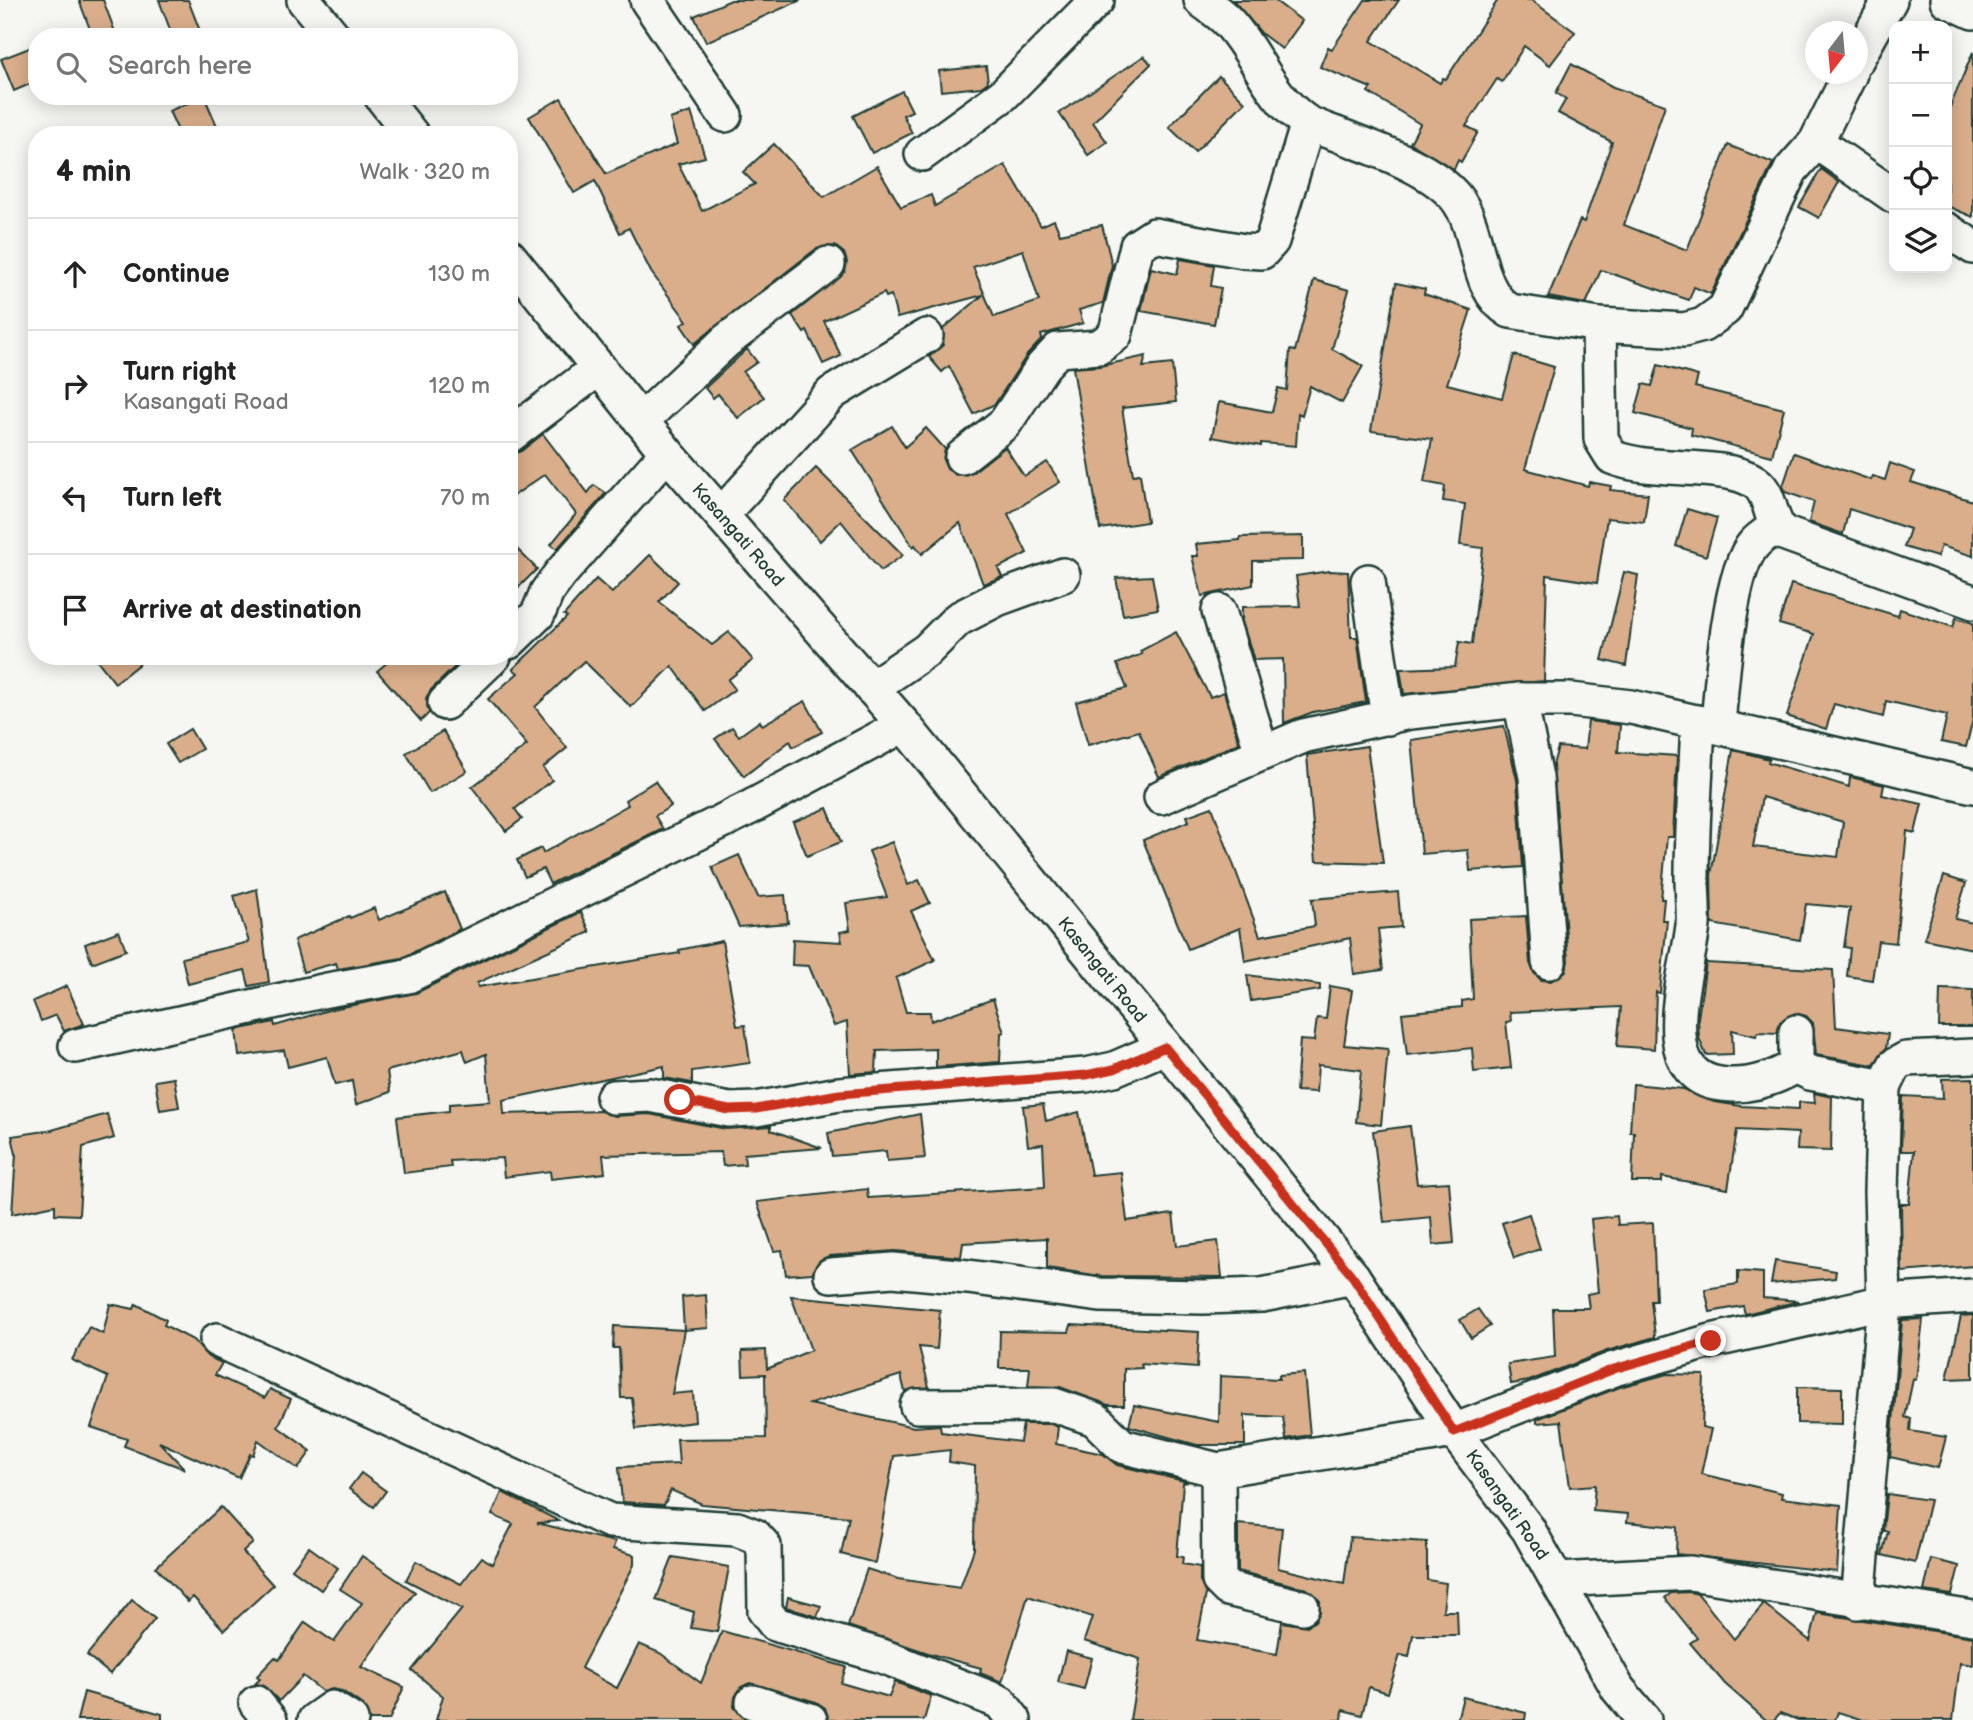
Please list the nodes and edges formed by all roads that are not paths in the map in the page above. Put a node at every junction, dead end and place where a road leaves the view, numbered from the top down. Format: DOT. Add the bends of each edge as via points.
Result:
graph roads {
  1 [pos="304,0"];
  2 [pos="647,0"];
  3 [pos="1097,0"];
  4 [pos="1201,0"];
  5 [pos="1890,0"];
  6 [pos="1947,0"];
  7 [pos="1973,12"];
  8 [pos="327,28"];
  9 [pos="1868,39"];
  10 [pos="1845,84"];
  11 [pos="388,105"];
  12 [pos="725,115"];
  13 [pos="1308,123"];
  14 [pos="405,126"];
  15 [pos="1816,142"];
  16 [pos="922,154"];
  17 [pos="1889,193"];
  18 [pos="1952,233"];
  19 [pos="1973,247"];
  20 [pos="828,264"];
  21 [pos="518,267"];
  22 [pos="1599,325"];
  23 [pos="926,336"];
  24 [pos="599,368"];
  25 [pos="641,421"];
  26 [pos="518,429"];
  27 [pos="667,453"];
  28 [pos="962,457"];
  29 [pos="721,515"];
  30 [pos="1776,527"];
  31 [pos="1063,575"];
  32 [pos="1368,581"];
  33 [pos="1973,602"];
  34 [pos="1219,611"];
  35 [pos="518,633"];
  36 [pos="485,665"];
  37 [pos="872,688"];
  38 [pos="1520,700"];
  39 [pos="445,703"];
  40 [pos="1388,718"];
  41 [pos="1708,724"];
  42 [pos="904,725"];
  43 [pos="1262,753"];
  44 [pos="1973,786"];
  45 [pos="1161,797"];
  46 [pos="1549,962"];
  47 [pos="1796,1032"];
  48 [pos="76,1046"];
  49 [pos="1165,1047"];
  50 [pos="1973,1056"];
  51 [pos="1796,1066"];
  52 [pos="1884,1087"];
  53 [pos="613,1097"];
  54 [pos="831,1275"];
  55 [pos="1353,1277"];
  56 [pos="1973,1296"];
  57 [pos="1884,1302"];
  58 [pos="217,1340"];
  59 [pos="917,1406"];
  60 [pos="1454,1432"];
  61 [pos="1218,1470"];
  62 [pos="1558,1580"];
  63 [pos="1858,1602"];
  64 [pos="1302,1607"];
  65 [pos="1973,1618"];
  66 [pos="753,1702"];
  67 [pos="314,1720"];
  68 [pos="351,1720"];
  69 [pos="810,1720"];
  70 [pos="1014,1720"];
  71 [pos="1644,1720"];
  1 -- 8 [label="street"];
  2 -- 12 [label="street"];
  3 -- 16 [label="street" via="1003,95"];
  4 -- 13 [label="street" via="1230,23 1270,87"];
  5 -- 9 [label="street"];
  6 -- 7 [label="street"];
  10 -- 15 [label="street"];
  11 -- 14 [label="street"];
  13 -- 22 [label="street" via="1395,157 1455,197 1470,219 1498,304 1510,311"];
  13 -- 28 [label="street" via="1272,241 1262,251 1154,235 1137,246 1115,335 1099,347 1058,350 1004,424"];
  15 -- 17 [label="street"];
  15 -- 22 [label="street" via="1791,170 1734,296 1716,318 1684,330"];
  18 -- 19 [label="street"];
  20 -- 25 [label="street" via="726,341"];
  21 -- 24 [label="street, Kasangati Road"];
  22 -- 30 [label="street" via="1605,450 1625,463 1699,469 1754,481 1766,495"];
  23 -- 29 [label="street" via="832,393"];
  24 -- 25 [label="street, Kasangati Road"];
  24 -- 26 [label="street"];
  25 -- 27 [label="street, Kasangati Road"];
  27 -- 29 [label="street, Kasangati Road"];
  27 -- 35 [label="street" via="561,573 538,614"];
  29 -- 37 [label="street, Kasangati Road"];
  30 -- 33 [label="street" via="1793,538"];
  30 -- 41 [label="street" via="1753,545 1739,582"];
  31 -- 37 [label="street" via="958,619 927,650"];
  32 -- 40 [label="street"];
  34 -- 43 [label="street"];
  36 -- 39 [label="street"];
  37 -- 42 [label="street, Kasangati Road"];
  38 -- 40 [label="street"];
  38 -- 41 [label="street" via="1631,707"];
  38 -- 46 [label="street" via="1536,777"];
  40 -- 43 [label="street" via="1303,736"];
  41 -- 44 [label="street"];
  41 -- 51 [label="street" via="1692,877 1693,925 1680,986 1678,1035 1687,1065 1704,1082 1731,1086 1771,1080"];
  42 -- 48 [label="street" via="737,814 408,976"];
  42 -- 49 [label="street, Kasangati Road"];
  43 -- 45 [label="street"];
  47 -- 51 [label="street"];
  49 -- 53 [label="street" via="1114,1069 1086,1075 839,1094 756,1109 729,1110 650,1095"];
  49 -- 55 [label="street, Kasangati Road"];
  50 -- 52 [label="street" via="1906,1059 1895,1065"];
  51 -- 52 [label="street" via="1810,1073"];
  52 -- 57 [label="street"];
  54 -- 55 [label="street" via="892,1270 1100,1295 1203,1297 1262,1294"];
  55 -- 60 [label="street, Kasangati Road"];
  56 -- 57 [label="street"];
  57 -- 60 [label="street" via="1711,1341 1626,1366"];
  57 -- 63 [label="street"];
  58 -- 70 [label="street" via="610,1521 737,1529 754,1536 764,1546 765,1611 775,1624 881,1656 1000,1702"];
  59 -- 61 [label="street" via="1054,1405 1095,1419 1122,1446"];
  60 -- 61 [label="street"];
  60 -- 62 [label="street, Kasangati Road" via="1528,1529"];
  61 -- 64 [label="street" via="1219,1580 1228,1589"];
  62 -- 63 [label="street" via="1690,1573"];
  62 -- 71 [label="street, Kasangati Road" via="1618,1689"];
  63 -- 65 [label="street"];
  66 -- 69 [label="street"];
  67 -- 68 [label="street" via="332,1708"];
}
